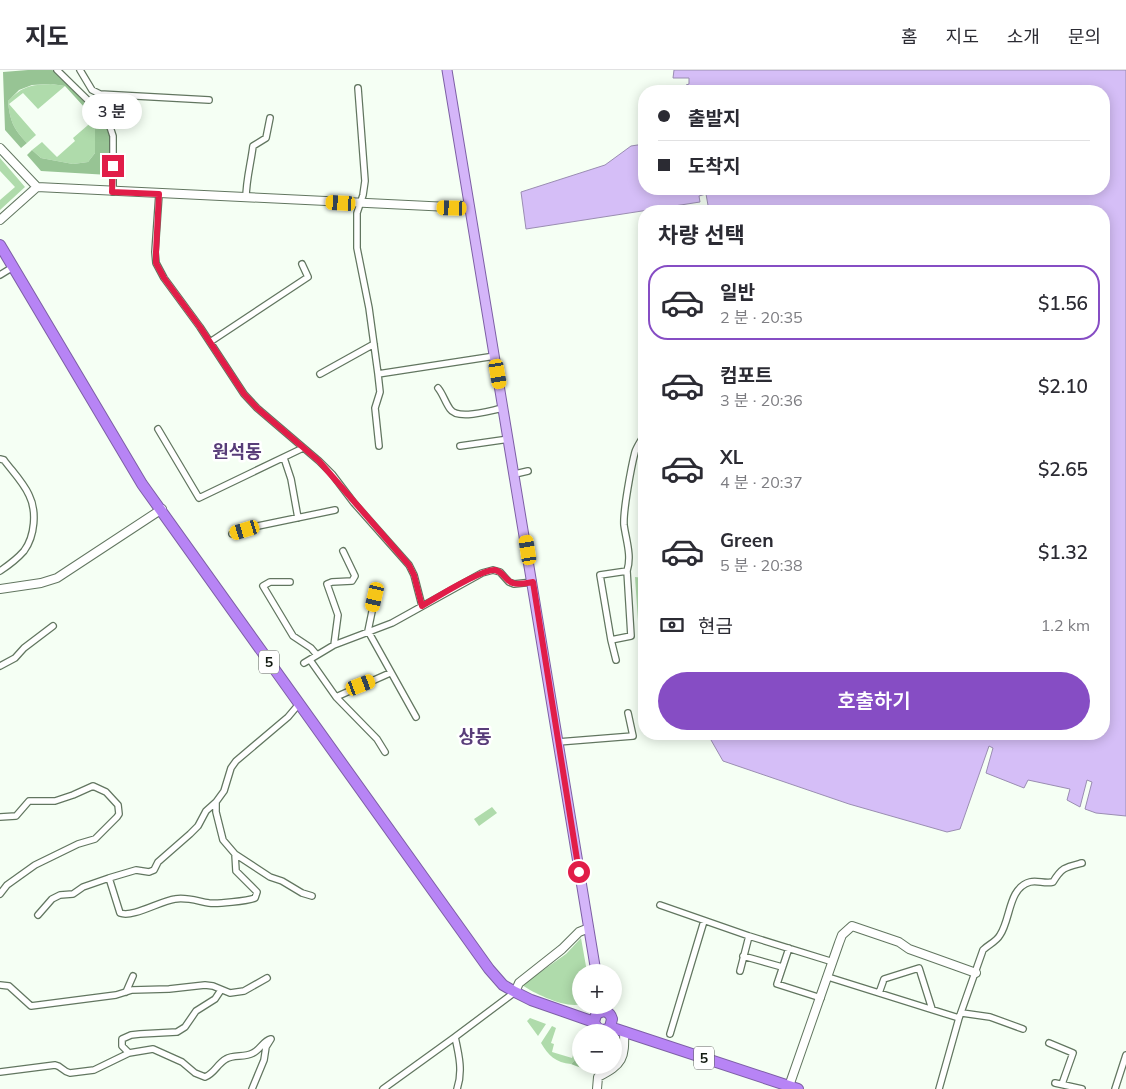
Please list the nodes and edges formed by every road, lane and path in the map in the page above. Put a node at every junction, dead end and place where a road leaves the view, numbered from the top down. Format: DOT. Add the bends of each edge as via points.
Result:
graph roads {
  1 [pos="57,70"];
  2 [pos="80,70"];
  3 [pos="447,70"];
  4 [pos="358,88"];
  5 [pos="209,100"];
  6 [pos="270,118"];
  7 [pos="0,148"];
  8 [pos="37,187"];
  9 [pos="112,192"];
  10 [pos="159,194"];
  11 [pos="246,198"];
  12 [pos="360,204"];
  13 [pos="470,208"];
  14 [pos="0,220"];
  15 [pos="0,244"];
  16 [pos="302,264"];
  17 [pos="13,267"];
  18 [pos="0,275"];
  19 [pos="210,342"];
  20 [pos="374,344"];
  21 [pos="496,356"];
  22 [pos="320,374"];
  23 [pos="378,374"];
  24 [pos="438,388"];
  25 [pos="504,408"];
  26 [pos="158,429"];
  27 [pos="509,439"];
  28 [pos="638,445"];
  29 [pos="379,446"];
  30 [pos="460,446"];
  31 [pos="303,448"];
  32 [pos="284,458"];
  33 [pos="0,459"];
  34 [pos="528,472"];
  35 [pos="515,474"];
  36 [pos="162,510"];
  37 [pos="335,510"];
  38 [pos="298,518"];
  39 [pos="232,534"];
  40 [pos="343,550"];
  41 [pos="0,571"];
  42 [pos="627,571"];
  43 [pos="290,582"];
  44 [pos="533,582"];
  45 [pos="0,590"];
  46 [pos="375,597"];
  47 [pos="422,606"];
  48 [pos="53,626"];
  49 [pos="368,631"];
  50 [pos="611,640"];
  51 [pos="334,645"];
  52 [pos="317,655"];
  53 [pos="616,660"];
  54 [pos="0,666"];
  55 [pos="390,673"];
  56 [pos="336,697"];
  57 [pos="299,704"];
  58 [pos="628,714"];
  59 [pos="416,717"];
  60 [pos="558,742"];
  61 [pos="385,752"];
  62 [pos="216,802"];
  63 [pos="0,817"];
  64 [pos="235,854"];
  65 [pos="1082,864"];
  66 [pos="109,878"];
  67 [pos="0,894"];
  68 [pos="312,896"];
  69 [pos="660,905"];
  70 [pos="38,915"];
  71 [pos="704,920"];
  72 [pos="588,928"];
  73 [pos="749,936"];
  74 [pos="789,948"];
  75 [pos="743,956"];
  76 [pos="833,962"];
  77 [pos="595,964"];
  78 [pos="782,967"];
  79 [pos="740,971"];
  80 [pos="976,974"];
  81 [pos="133,976"];
  82 [pos="828,977"];
  83 [pos="267,978"];
  84 [pos="0,984"];
  85 [pos="221,990"];
  86 [pos="126,992"];
  87 [pos="514,992"];
  88 [pos="879,992"];
  89 [pos="821,998"];
  90 [pos="932,1009"];
  91 [pos="596,1014"];
  92 [pos="961,1015"];
  93 [pos="594,1022"];
  94 [pos="1023,1030"];
  95 [pos="624,1031"];
  96 [pos="670,1034"];
  97 [pos="455,1037"];
  98 [pos="1049,1043"];
  99 [pos="129,1053"];
  100 [pos="1126,1055"];
  101 [pos="0,1072"];
  102 [pos="792,1088"];
  103 [pos="252,1089"];
  104 [pos="383,1089"];
  105 [pos="457,1089"];
  106 [pos="596,1089"];
  107 [pos="939,1089"];
  108 [pos="1082,1089"];
  109 [pos="1116,1089"];
  1 -- 9 [label="street" via="102,114 110,127 113,136"];
  2 -- 5 [label="street" via="92,90 100,94"];
  3 -- 13 [label="main road"];
  4 -- 12 [label="street" via="365,181"];
  6 -- 11 [label="street" via="266,138 253,146"];
  7 -- 8 [label="main road"];
  8 -- 9 [label="main road"];
  8 -- 14 [label="main road"];
  9 -- 10 [label="main road"];
  10 -- 11 [label="main road"];
  10 -- 19 [label="street" via="156,263"];
  11 -- 12 [label="main road"];
  12 -- 13 [label="main road"];
  12 -- 20 [label="street" via="357,248"];
  13 -- 21 [label="main road"];
  15 -- 17 [label="highway, 5"];
  16 -- 19 [label="street" via="308,277"];
  17 -- 18 [label="street"];
  17 -- 36 [label="highway, 5" via="142,484"];
  19 -- 31 [label="street" via="244,394"];
  20 -- 22 [label="street"];
  20 -- 23 [label="street"];
  21 -- 23 [label="street"];
  21 -- 25 [label="main road"];
  23 -- 29 [label="street" via="380,392 375,408"];
  24 -- 25 [label="street" via="450,409 459,415"];
  25 -- 27 [label="main road"];
  26 -- 32 [label="street" via="197,495"];
  27 -- 30 [label="street"];
  27 -- 35 [label="main road"];
  28 -- 42 [label="street" via="625,511"];
  31 -- 32 [label="street"];
  31 -- 47 [label="street" via="332,474 409,565"];
  32 -- 38 [label="street"];
  33 -- 41 [label="street" via="28,494 34,520 24,550"];
  34 -- 35 [label="street"];
  35 -- 44 [label="main road"];
  36 -- 45 [label="main road" via="56,578"];
  36 -- 57 [label="highway, 5"];
  37 -- 38 [label="street"];
  38 -- 39 [label="street"];
  40 -- 51 [label="street" via="355,576 352,582 327,584 338,615"];
  42 -- 50 [label="street" via="631,636"];
  42 -- 50 [label="street" via="600,575"];
  43 -- 52 [label="street" via="270,582 263,586 293,636"];
  44 -- 47 [label="street" via="514,584 493,570"];
  44 -- 60 [label="main road"];
  46 -- 49 [label="street"];
  47 -- 49 [label="street"];
  48 -- 54 [label="street" via="15,658"];
  49 -- 51 [label="street"];
  49 -- 55 [label="street"];
  50 -- 53 [label="street"];
  51 -- 52 [label="street"];
  52 -- 56 [label="street" via="307,662"];
  55 -- 56 [label="street"];
  55 -- 59 [label="street"];
  56 -- 61 [label="street"];
  57 -- 62 [label="street" via="236,761"];
  57 -- 87 [label="highway, 5" via="489,968 503,985"];
  58 -- 60 [label="street" via="633,736"];
  60 -- 72 [label="main road"];
  62 -- 64 [label="street" via="220,832"];
  62 -- 66 [label="street" via="206,811 198,826 158,862 154,870 136,870"];
  63 -- 67 [label="street" via="16,816 29,802 55,801 93,786 106,792 119,809 117,817 95,839 34,865"];
  64 -- 66 [label="street" via="236,871 257,892 255,898 212,904 179,898 122,915"];
  64 -- 68 [label="street" via="270,877"];
  65 -- 80 [label="street" via="1064,868 1048,884 1032,881 1023,885 1016,893 1001,934 983,950"];
  66 -- 70 [label="street" via="73,894 52,899"];
  69 -- 71 [label="street"];
  71 -- 73 [label="street"];
  71 -- 96 [label="street"];
  72 -- 77 [label="main road"];
  72 -- 87 [label="main road" via="519,983"];
  73 -- 74 [label="street"];
  73 -- 75 [label="street"];
  74 -- 76 [label="street"];
  74 -- 78 [label="street"];
  75 -- 78 [label="street"];
  75 -- 79 [label="street"];
  76 -- 80 [label="main road" via="842,935 852,926"];
  76 -- 82 [label="main road"];
  78 -- 89 [label="street" via="778,984"];
  80 -- 92 [label="street"];
  81 -- 86 [label="street"];
  82 -- 88 [label="street"];
  82 -- 89 [label="main road"];
  83 -- 85 [label="street" via="244,990 230,993"];
  84 -- 86 [label="street" via="10,986 31,1006"];
  85 -- 86 [label="street" via="205,985"];
  85 -- 99 [label="street" via="177,1032 131,1035 122,1040 122,1046"];
  87 -- 93 [label="highway, 5"];
  87 -- 97 [label="street"];
  88 -- 90 [label="street"];
  88 -- 90 [label="street" via="884,979 919,968"];
  89 -- 102 [label="main road"];
  90 -- 92 [label="street"];
  91 -- 93 [label="highway"];
  92 -- 94 [label="street" via="990,1017"];
  92 -- 107 [label="street"];
  95 -- 102 [label="highway, 5"];
  95 -- 106 [label="main road" via="624,1047 618,1065 598,1077"];
  97 -- 104 [label="street"];
  97 -- 105 [label="street" via="460,1068"];
  98 -- 108 [label="street" via="1073,1053 1058,1084"];
  99 -- 101 [label="street" via="94,1070 66,1073 55,1065"];
  99 -- 103 [label="street" via="154,1049 205,1077 228,1058 255,1052 270,1039"];
  100 -- 109 [label="street"];
}
